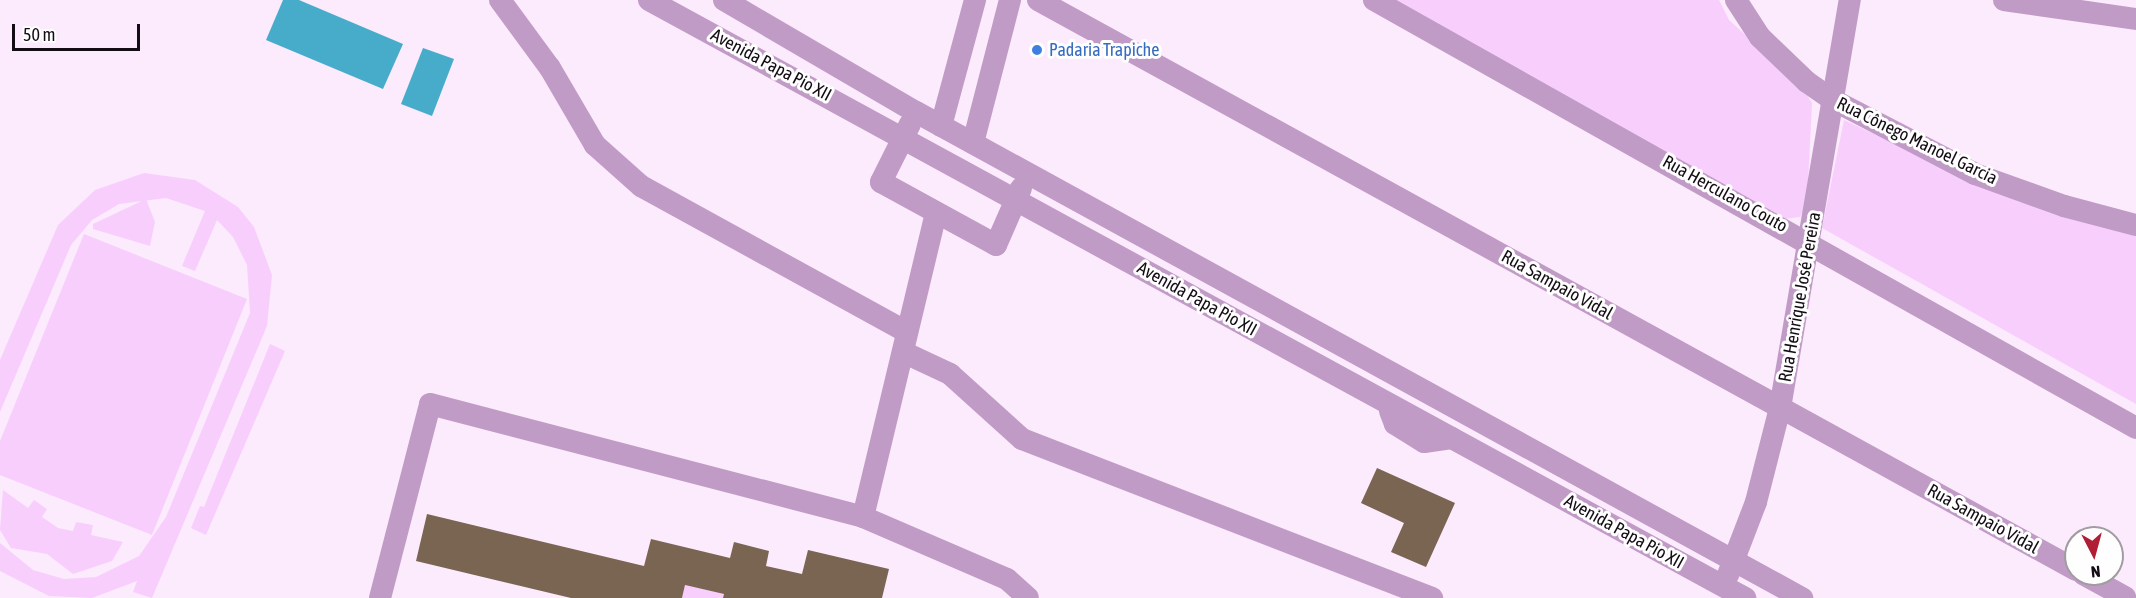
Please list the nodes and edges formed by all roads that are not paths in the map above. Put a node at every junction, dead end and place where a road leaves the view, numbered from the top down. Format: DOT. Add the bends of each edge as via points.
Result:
graph roads {
  1 [pos="500,0"];
  2 [pos="649,0"];
  3 [pos="724,0"];
  4 [pos="975,0"];
  5 [pos="1010,0"];
  6 [pos="1038,0"];
  7 [pos="1374,0"];
  8 [pos="1736,0"];
  9 [pos="1850,0"];
  10 [pos="2004,0"];
  11 [pos="2136,19"];
  12 [pos="1833,100"];
  13 [pos="916,112"];
  14 [pos="941,126"];
  15 [pos="904,137"];
  16 [pos="974,143"];
  17 [pos="1027,173"];
  18 [pos="1016,200"];
  19 [pos="936,213"];
  20 [pos="2136,225"];
  21 [pos="1811,242"];
  22 [pos="1264,303"];
  23 [pos="1250,328"];
  24 [pos="905,342"];
  25 [pos="1780,408"];
  26 [pos="2136,428"];
  27 [pos="1516,442"];
  28 [pos="1502,466"];
  29 [pos="863,517"];
  30 [pos="1734,562"];
  31 [pos="2064,563"];
  32 [pos="1722,586"];
  33 [pos="2104,586"];
  34 [pos="2136,587"];
  35 [pos="381,598"];
  36 [pos="1028,598"];
  37 [pos="1432,598"];
  38 [pos="1745,598"];
  39 [pos="1802,598"];
  40 [pos="2125,598"];
  1 -- 24 [label="street" via="550,68 595,145 641,186"];
  2 -- 15 [label="street, Avenida Papa Pio XII"];
  3 -- 13 [label="street, Avenida Papa Pio XII"];
  4 -- 14 [label="street"];
  5 -- 16 [label="street"];
  6 -- 25 [label="street, Rua Sampaio Vidal"];
  7 -- 21 [label="street, Rua Herculano Couto"];
  8 -- 12 [label="street, Rua Cônego Manoel Garcia" via="1760,37 1807,82"];
  9 -- 12 [label="street, Rua Henrique José Pereira"];
  10 -- 11 [label="street"];
  12 -- 20 [label="street, Rua Cônego Manoel Garcia" via="1975,174 2064,206"];
  12 -- 21 [label="street, Rua Henrique José Pereira"];
  13 -- 14 [label="street, Avenida Papa Pio XII"];
  13 -- 15 [label="street"];
  14 -- 16 [label="street, Avenida Papa Pio XII"];
  15 -- 18 [label="street, Avenida Papa Pio XII"];
  15 -- 19 [label="street" via="881,182"];
  16 -- 17 [label="street, Avenida Papa Pio XII"];
  17 -- 18 [label="street"];
  17 -- 22 [label="street, Avenida Papa Pio XII"];
  18 -- 19 [label="street" via="996,245"];
  18 -- 23 [label="street, Avenida Papa Pio XII"];
  19 -- 24 [label="street"];
  21 -- 25 [label="street, Rua Henrique José Pereira"];
  21 -- 26 [label="street, Rua Herculano Couto"];
  22 -- 23 [label="street"];
  22 -- 27 [label="street, Avenida Papa Pio XII"];
  23 -- 28 [label="street, Avenida Papa Pio XII"];
  24 -- 29 [label="street"];
  24 -- 37 [label="street" via="950,374 1022,439"];
  25 -- 30 [label="street, Rua Henrique José Pereira"];
  25 -- 31 [label="street, Rua Sampaio Vidal"];
  27 -- 28 [label="street"];
  27 -- 30 [label="street, Avenida Papa Pio XII"];
  28 -- 32 [label="street, Avenida Papa Pio XII"];
  29 -- 35 [label="street" via="430,404"];
  29 -- 36 [label="street" via="1007,579"];
  30 -- 32 [label="street, Rua Henrique José Pereira"];
  30 -- 39 [label="street, Avenida Papa Pio XII"];
  32 -- 38 [label="street, Avenida Papa Pio XII"];
  33 -- 40 [label="street"];
  34 -- 40 [label="street"];
}
